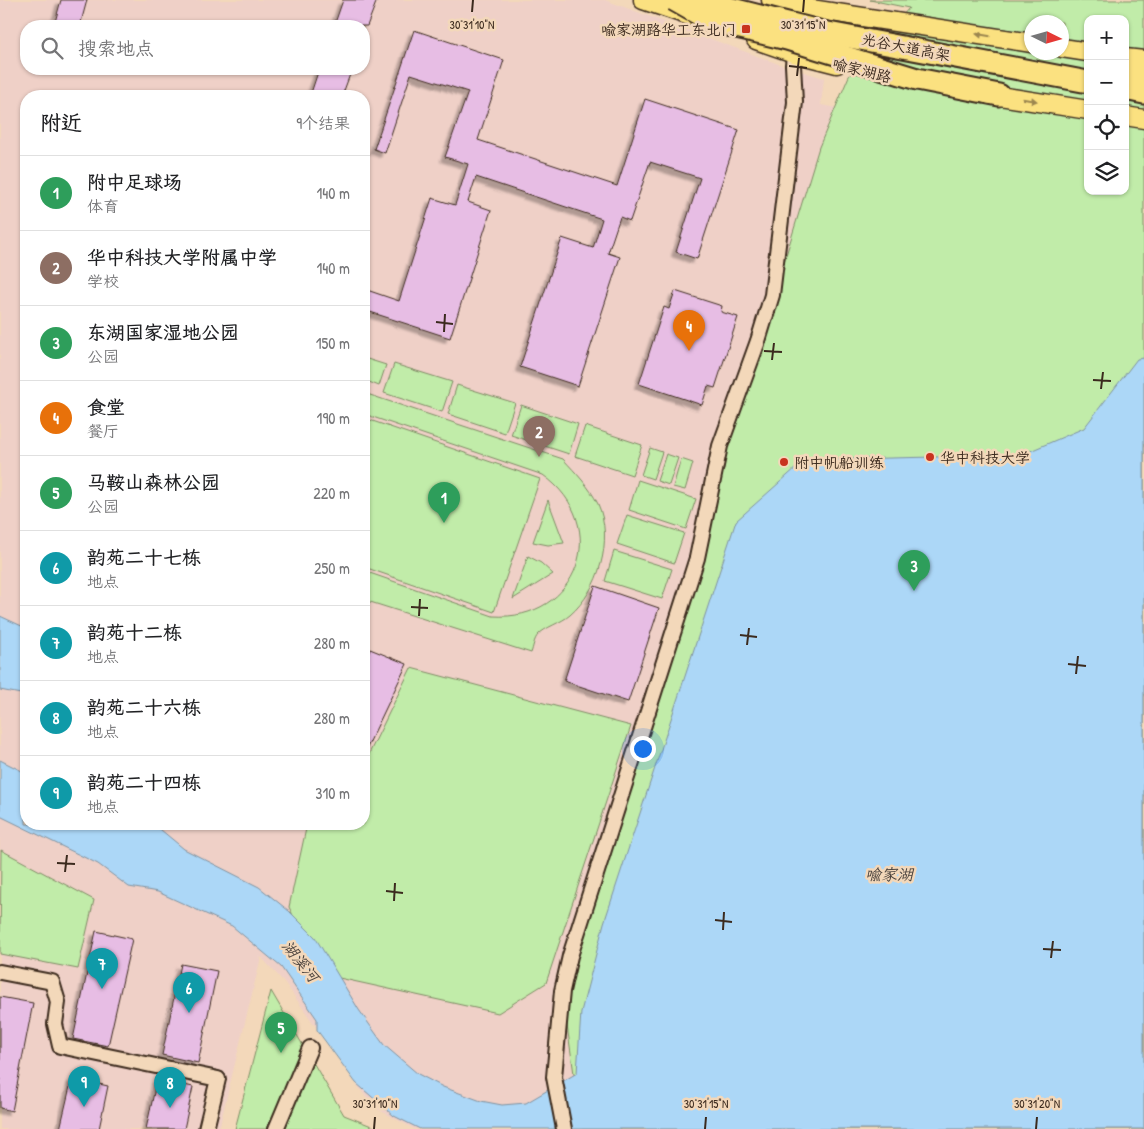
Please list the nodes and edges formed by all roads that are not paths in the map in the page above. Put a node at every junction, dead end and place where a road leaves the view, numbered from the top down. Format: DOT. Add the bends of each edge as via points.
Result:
graph roads {
  1 [pos="643,0"];
  2 [pos="674,0"];
  3 [pos="697,0"];
  4 [pos="732,0"];
  5 [pos="771,0"];
  6 [pos="798,4"];
  7 [pos="1024,42"];
  8 [pos="1069,49"];
  9 [pos="1084,51"];
  10 [pos="794,53"];
  11 [pos="1129,58"];
  12 [pos="1144,60"];
  13 [pos="1084,67"];
  14 [pos="1144,73"];
  15 [pos="1129,74"];
  16 [pos="1129,75"];
  17 [pos="1144,78"];
  18 [pos="1084,81"];
  19 [pos="1129,90"];
  20 [pos="1144,93"];
  21 [pos="999,95"];
  22 [pos="1084,109"];
  23 [pos="1129,117"];
  24 [pos="1144,119"];
  25 [pos="0,972"];
  26 [pos="310,1048"];
  27 [pos="206,1129"];
  28 [pos="276,1129"];
  29 [pos="564,1129"];
  1 -- 10 [label="main road, 喻家湖路"];
  2 -- 21 [label="highway, bridge" via="711,21 786,39 917,79"];
  3 -- 18 [label="highway, 光谷大道高架, bridge" via="823,32"];
  4 -- 13 [label="highway, 光谷大道高架" via="825,24"];
  5 -- 6 [label="main road"];
  7 -- 6 [label="main road, one-way"];
  6 -- 10 [label="street"];
  8 -- 9 [label="main road"];
  10 -- 21 [label="main road, 喻家湖路" via="926,87"];
  10 -- 29 [label="street" via="795,102 772,295 720,446 697,558 570,956 562,990 554,1077"];
  11 -- 12 [label="main road"];
  14 -- 15 [label="highway"];
  16 -- 17 [label="highway"];
  19 -- 20 [label="highway"];
  21 -- 22 [label="main road, 喻家湖路, one-way"];
  23 -- 24 [label="main road"];
  25 -- 27 [label="street" via="52,982 58,1002 55,1024 60,1046 218,1079"];
  26 -- 28 [label="street"];
}
